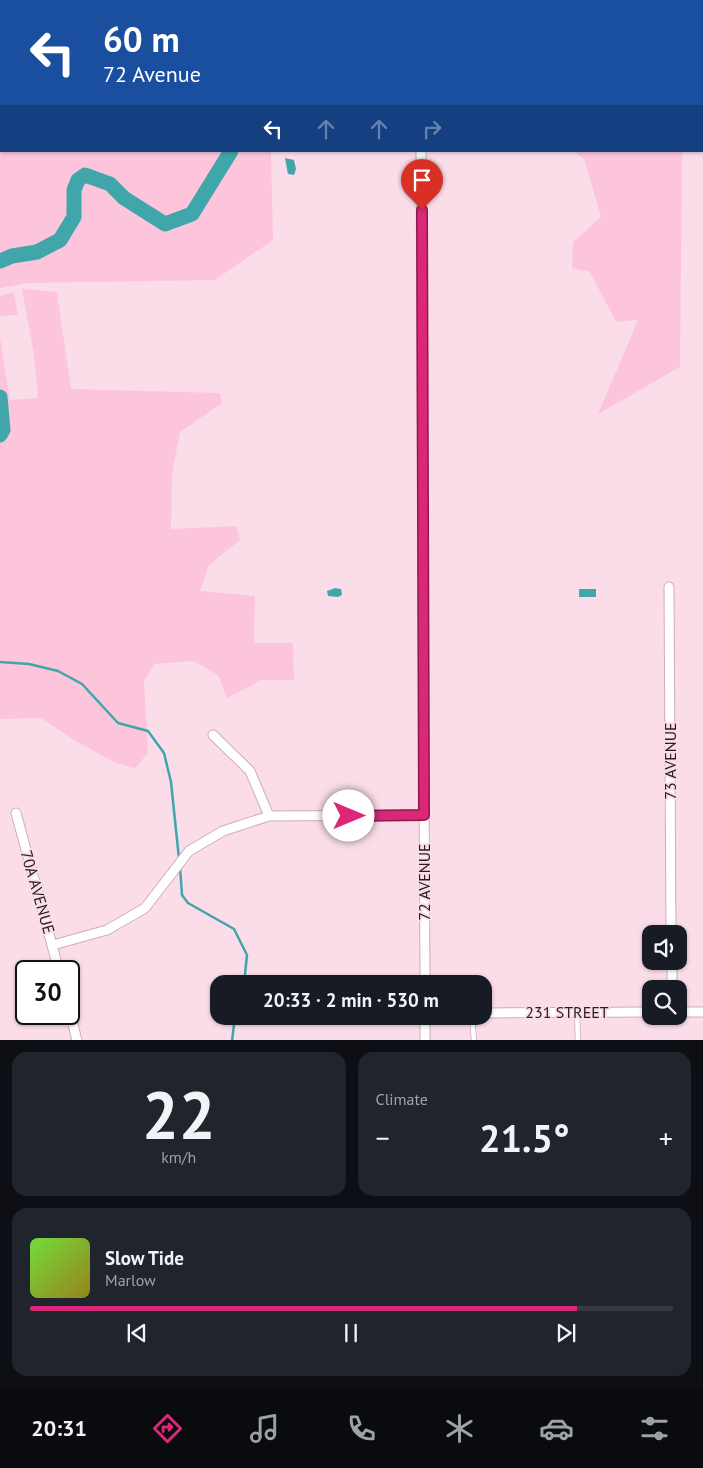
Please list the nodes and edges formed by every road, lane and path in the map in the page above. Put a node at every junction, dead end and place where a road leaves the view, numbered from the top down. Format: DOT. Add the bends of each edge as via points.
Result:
graph roads {
  1 [pos="422,152"];
  2 [pos="668,587"];
  3 [pos="213,735"];
  4 [pos="16,813"];
  5 [pos="424,815"];
  6 [pos="269,816"];
  7 [pos="671,925"];
  8 [pos="53,945"];
  9 [pos="57,960"];
  10 [pos="425,975"];
  11 [pos="492,1012"];
  12 [pos="577,1012"];
  13 [pos="642,1012"];
  14 [pos="687,1012"];
  15 [pos="703,1012"];
  16 [pos="73,1025"];
  17 [pos="425,1025"];
  18 [pos="473,1025"];
  19 [pos="77,1040"];
  20 [pos="425,1040"];
  21 [pos="474,1040"];
  22 [pos="578,1040"];
  1 -- 5 [label="street, 72 AVENUE"];
  2 -- 7 [label="street, 73 AVENUE"];
  3 -- 6 [label="street" via="250,771"];
  4 -- 8 [label="street, 70A AVENUE"];
  5 -- 6 [label="street"];
  5 -- 10 [label="street, 72 AVENUE"];
  6 -- 8 [label="street" via="223,831 189,851 145,908 107,930"];
  8 -- 9 [label="street, 70A AVENUE"];
  11 -- 12 [label="street, 231 STREET"];
  12 -- 13 [label="street, 231 STREET"];
  12 -- 22 [label="lane"];
  14 -- 15 [label="street"];
  16 -- 19 [label="street"];
  17 -- 20 [label="street"];
  18 -- 21 [label="lane"];
}
